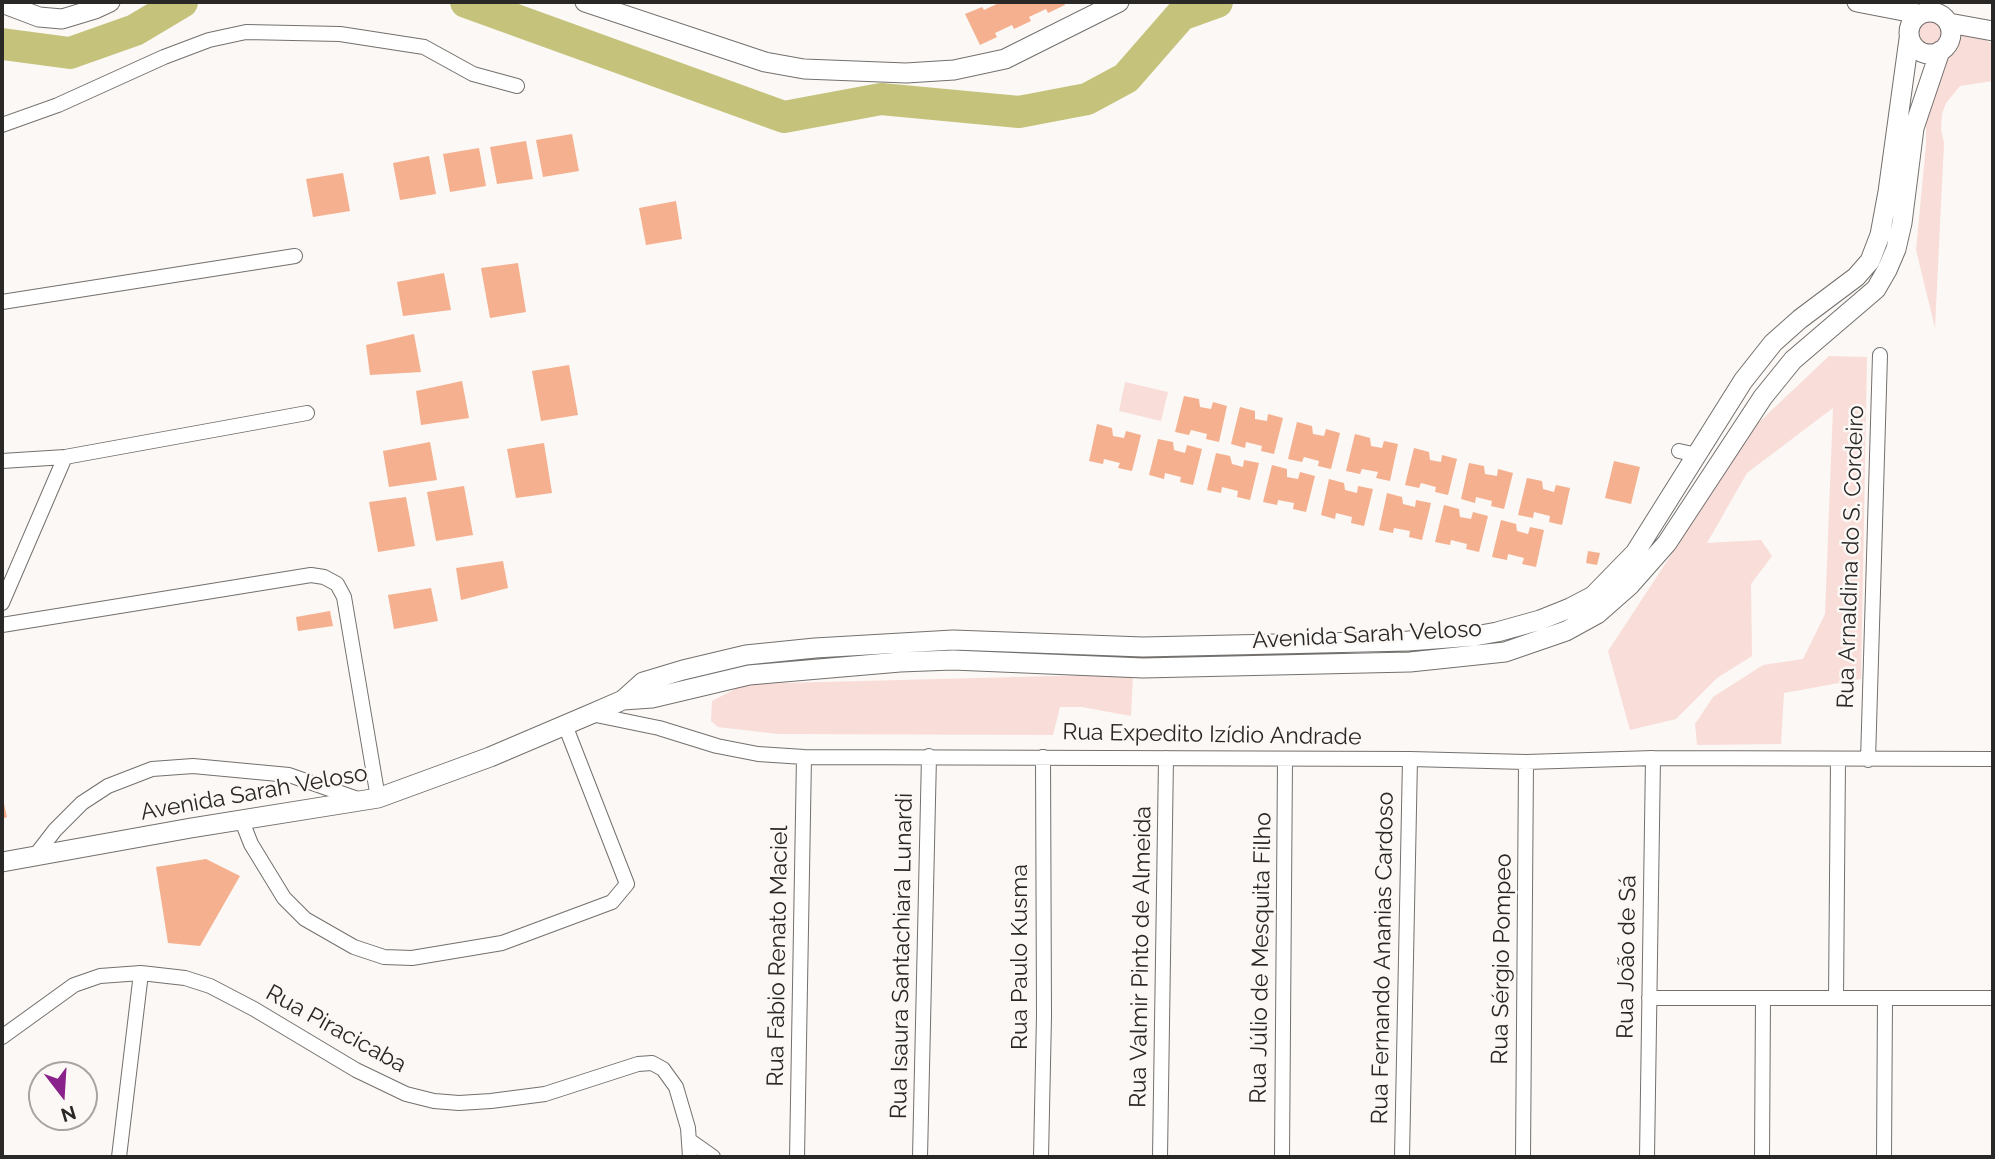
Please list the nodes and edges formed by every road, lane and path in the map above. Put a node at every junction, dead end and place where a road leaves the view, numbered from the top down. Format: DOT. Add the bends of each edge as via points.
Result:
graph roads {
  1 [pos="110,2"];
  2 [pos="584,2"];
  3 [pos="1119,2"];
  4 [pos="1857,2"];
  5 [pos="2,3"];
  6 [pos="1919,14"];
  7 [pos="1949,23"];
  8 [pos="1993,31"];
  9 [pos="1909,39"];
  10 [pos="1940,51"];
  11 [pos="517,86"];
  12 [pos="2,125"];
  13 [pos="295,256"];
  14 [pos="2,302"];
  15 [pos="1880,355"];
  16 [pos="307,413"];
  17 [pos="65,457"];
  18 [pos="2,461"];
  19 [pos="2,603"];
  20 [pos="2,625"];
  21 [pos="623,700"];
  22 [pos="591,714"];
  23 [pos="565,724"];
  24 [pos="929,756"];
  25 [pos="804,757"];
  26 [pos="1043,757"];
  27 [pos="1166,758"];
  28 [pos="1653,758"];
  29 [pos="1410,759"];
  30 [pos="1993,759"];
  31 [pos="1285,760"];
  32 [pos="1838,760"];
  33 [pos="1868,760"];
  34 [pos="1526,762"];
  35 [pos="372,800"];
  36 [pos="242,821"];
  37 [pos="35,856"];
  38 [pos="2,862"];
  39 [pos="141,973"];
  40 [pos="1649,998"];
  41 [pos="1763,998"];
  42 [pos="1836,998"];
  43 [pos="1885,998"];
  44 [pos="1993,998"];
  45 [pos="18,1025"];
  46 [pos="2,1026"];
  47 [pos="2,1037"];
  48 [pos="689,1140"];
  49 [pos="119,1157"];
  50 [pos="690,1157"];
  51 [pos="713,1157"];
  52 [pos="797,1157"];
  53 [pos="920,1157"];
  54 [pos="1041,1157"];
  55 [pos="1160,1157"];
  56 [pos="1282,1157"];
  57 [pos="1402,1157"];
  58 [pos="1523,1157"];
  59 [pos="1647,1157"];
  60 [pos="1762,1157"];
  61 [pos="1884,1157"];
  1 -- 5 [label="main road" via="62,19 39,17"];
  2 -- 3 [label="main road" via="765,62 804,69 906,74 1005,59"];
  4 -- 6 [label="main road"];
  6 -- 7 [label="main road" via="1940,14"];
  6 -- 9 [label="main road" via="1910,25"];
  7 -- 8 [label="main road"];
  7 -- 10 [label="main road" via="1951,37"];
  9 -- 10 [label="main road" via="1924,53"];
  9 -- 21 [label="main road, Avenida Sarah Veloso" via="1888,192 1870,261 1773,343 1688,453 1635,553 1593,596 1540,620 1497,632 1408,641 1171,647 953,640 746,655 643,682"];
  10 -- 21 [label="main road, Avenida Sarah Veloso" via="1913,128 1896,249 1876,289 1793,360 1763,397 1667,543 1630,585 1597,614 1566,631 1505,652 1410,662 1143,668 900,662 749,675 652,698"];
  11 -- 12 [label="street" via="473,74 424,47 340,34 246,32 164,57"];
  13 -- 14 [label="street"];
  15 -- 33 [label="street, Rua Arnaldina do S. Cordeiro"];
  16 -- 17 [label="street"];
  17 -- 18 [label="street"];
  17 -- 19 [label="street"];
  20 -- 35 [label="street" via="311,575 324,577 337,584 344,597"];
  21 -- 22 [label="main road, Avenida Sarah Veloso"];
  22 -- 23 [label="main road, Avenida Sarah Veloso"];
  22 -- 25 [label="street, Rua Expedito Izídio Andrade" via="717,746"];
  23 -- 35 [label="main road, Avenida Sarah Veloso"];
  23 -- 36 [label="street" via="627,884 612,902 502,943 412,958 384,957 354,947 304,919 284,898"];
  24 -- 25 [label="street, Rua Expedito Izídio Andrade"];
  24 -- 26 [label="street, Rua Expedito Izídio Andrade"];
  24 -- 53 [label="street, Rua Isaura Santachiara Lunardi"];
  25 -- 52 [label="street, Rua Fabio Renato Maciel"];
  26 -- 27 [label="street, Rua Expedito Izídio Andrade"];
  26 -- 54 [label="street, Rua Paulo Kusma"];
  27 -- 31 [label="street, Rua Expedito Izídio Andrade"];
  27 -- 55 [label="street, Rua Valmir Pinto de Almeida"];
  28 -- 32 [label="street, Rua Expedito Izídio Andrade"];
  28 -- 34 [label="street, Rua Expedito Izídio Andrade"];
  28 -- 40 [label="street, Rua João de Sá"];
  29 -- 31 [label="street, Rua Expedito Izídio Andrade"];
  29 -- 34 [label="street, Rua Expedito Izídio Andrade"];
  29 -- 57 [label="street, Rua Fernando Ananias Cardoso"];
  30 -- 33 [label="street, Rua Expedito Izídio Andrade"];
  31 -- 56 [label="street, Rua Júlio de Mesquita Filho"];
  32 -- 33 [label="street, Rua Expedito Izídio Andrade"];
  32 -- 42 [label="street"];
  34 -- 58 [label="street, Rua Sérgio Pompeo"];
  35 -- 36 [label="main road, Avenida Sarah Veloso"];
  35 -- 37 [label="street" via="289,775 193,766 152,769 108,786 82,803"];
  36 -- 37 [label="main road, Avenida Sarah Veloso"];
  37 -- 38 [label="main road, Avenida Sarah Veloso"];
  39 -- 45 [label="street, Rua Piracicaba" via="100,976 74,985"];
  39 -- 48 [label="street, Rua Piracicaba" via="210,986 356,1070 406,1094 434,1101 480,1102 545,1094 652,1063 663,1069 676,1087"];
  39 -- 49 [label="street"];
  40 -- 41 [label="street"];
  40 -- 59 [label="street, Rua João de Sá"];
  41 -- 42 [label="street"];
  41 -- 60 [label="street"];
  42 -- 43 [label="street"];
  43 -- 44 [label="street"];
  43 -- 61 [label="street"];
  45 -- 46 [label="street"];
  45 -- 47 [label="street, Rua Piracicaba"];
  48 -- 50 [label="street"];
  48 -- 51 [label="street"];
}
